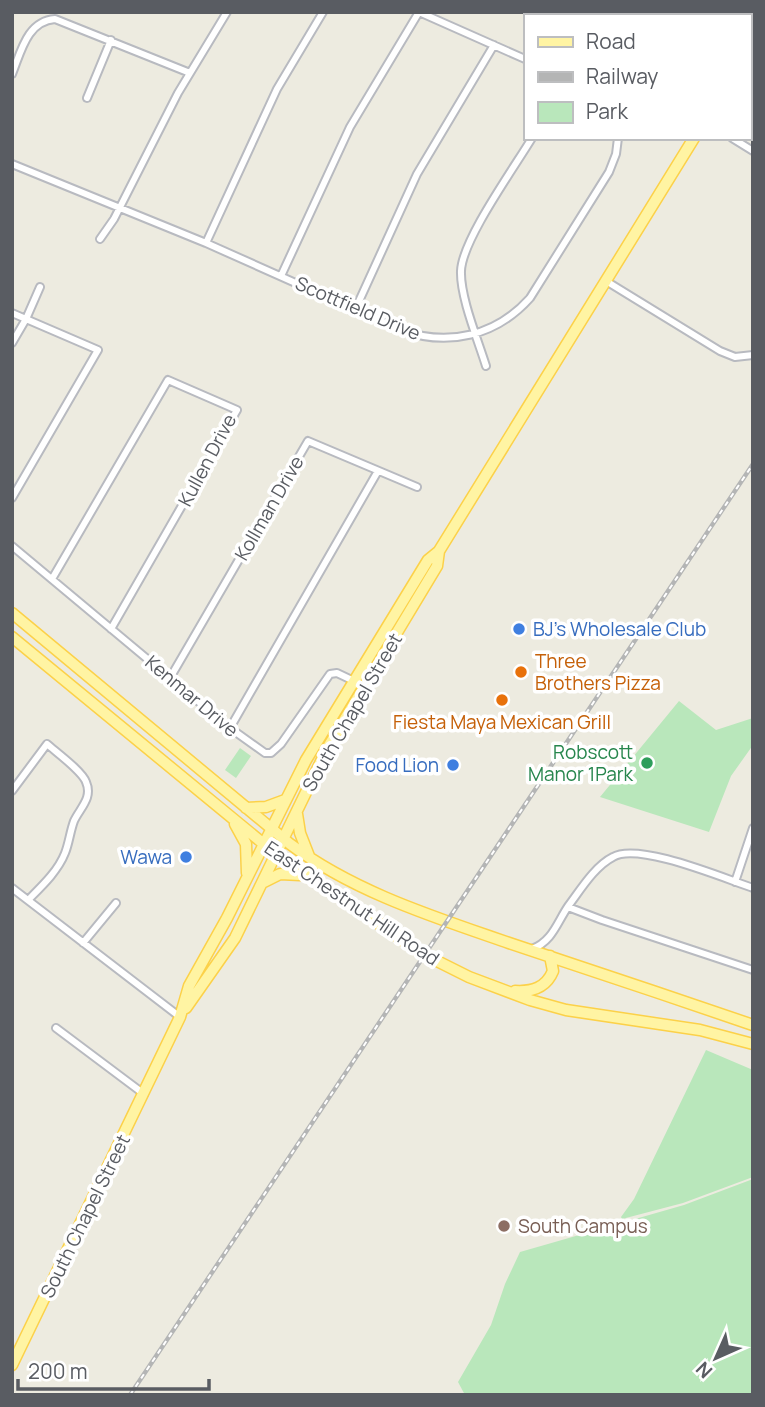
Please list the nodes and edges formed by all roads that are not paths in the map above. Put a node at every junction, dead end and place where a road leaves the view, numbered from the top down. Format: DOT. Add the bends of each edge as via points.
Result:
graph roads {
  1 [pos="227,12"];
  2 [pos="323,12"];
  3 [pos="419,12"];
  4 [pos="111,40"];
  5 [pos="494,45"];
  6 [pos="524,59"];
  7 [pos="190,73"];
  8 [pos="12,74"];
  9 [pos="87,98"];
  10 [pos="531,140"];
  11 [pos="618,140"];
  12 [pos="693,140"];
  13 [pos="735,140"];
  14 [pos="753,151"];
  15 [pos="12,164"];
  16 [pos="119,207"];
  17 [pos="100,239"];
  18 [pos="206,243"];
  19 [pos="281,276"];
  20 [pos="606,281"];
  21 [pos="40,287"];
  22 [pos="355,310"];
  23 [pos="12,313"];
  24 [pos="26,319"];
  25 [pos="476,334"];
  26 [pos="12,343"];
  27 [pos="753,355"];
  28 [pos="486,366"];
  29 [pos="378,471"];
  30 [pos="416,487"];
  31 [pos="12,498"];
  32 [pos="12,546"];
  33 [pos="439,551"];
  34 [pos="52,579"];
  35 [pos="12,613"];
  36 [pos="111,629"];
  37 [pos="12,637"];
  38 [pos="170,678"];
  39 [pos="353,680"];
  40 [pos="364,686"];
  41 [pos="230,728"];
  42 [pos="12,791"];
  43 [pos="285,800"];
  44 [pos="246,808"];
  45 [pos="297,810"];
  46 [pos="231,817"];
  47 [pos="271,828"];
  48 [pos="753,828"];
  49 [pos="284,838"];
  50 [pos="263,844"];
  51 [pos="276,854"];
  52 [pos="309,857"];
  53 [pos="247,876"];
  54 [pos="306,876"];
  55 [pos="735,882"];
  56 [pos="261,884"];
  57 [pos="12,888"];
  58 [pos="753,888"];
  59 [pos="28,900"];
  60 [pos="116,903"];
  61 [pos="568,906"];
  62 [pos="549,939"];
  63 [pos="83,943"];
  64 [pos="530,950"];
  65 [pos="550,956"];
  66 [pos="753,970"];
  67 [pos="500,990"];
  68 [pos="180,1017"];
  69 [pos="753,1025"];
  70 [pos="56,1027"];
  71 [pos="753,1044"];
  72 [pos="144,1094"];
  73 [pos="12,1364"];
  1 -- 7 [label="street"];
  2 -- 18 [label="street" via="277,89"];
  3 -- 5 [label="street"];
  3 -- 19 [label="street" via="350,127"];
  4 -- 7 [label="street"];
  4 -- 8 [label="street" via="61,20 45,21 29,34"];
  4 -- 9 [label="street"];
  5 -- 6 [label="street"];
  5 -- 22 [label="street" via="422,165"];
  7 -- 16 [label="street"];
  10 -- 25 [label="street" via="464,256 461,281"];
  11 -- 25 [label="street, Scottfield Drive" via="609,172 536,291 510,317"];
  12 -- 20 [label="main road, South Chapel Street"];
  13 -- 14 [label="street"];
  15 -- 16 [label="street, Scottfield Drive"];
  16 -- 17 [label="street"];
  16 -- 18 [label="street, Scottfield Drive"];
  18 -- 19 [label="street, Scottfield Drive"];
  19 -- 22 [label="street, Scottfield Drive"];
  20 -- 27 [label="street" via="720,351 735,357"];
  20 -- 33 [label="main road, South Chapel Street"];
  21 -- 24 [label="street"];
  22 -- 25 [label="street, Scottfield Drive" via="422,337 451,339"];
  23 -- 24 [label="street"];
  24 -- 26 [label="street"];
  24 -- 31 [label="street" via="98,350"];
  25 -- 28 [label="street"];
  29 -- 30 [label="street, Kollman Drive"];
  29 -- 38 [label="street, Kollman Drive" via="308,441"];
  29 -- 41 [label="street"];
  32 -- 34 [label="street, Kenmar Drive"];
  33 -- 39 [label="main road, South Chapel Street" via="428,560"];
  33 -- 40 [label="main road, South Chapel Street" via="437,566"];
  34 -- 36 [label="street, Kenmar Drive"];
  34 -- 36 [label="street, Kullen Drive" via="168,380 237,410"];
  35 -- 44 [label="main road, East Chestnut Hill Road"];
  36 -- 38 [label="street, Kenmar Drive"];
  37 -- 46 [label="main road, East Chestnut Hill Road"];
  38 -- 41 [label="street, Kenmar Drive"];
  39 -- 40 [label="street"];
  39 -- 41 [label="street, Kenmar Drive" via="330,674 271,753 258,750"];
  39 -- 43 [label="main road, South Chapel Street"];
  40 -- 45 [label="main road, South Chapel Street"];
  42 -- 59 [label="street" via="47,744 86,779 88,793 71,828 64,857"];
  43 -- 44 [label="main road"];
  43 -- 47 [label="main road, South Chapel Street"];
  44 -- 47 [label="main road, East Chestnut Hill Road"];
  45 -- 49 [label="main road, South Chapel Street"];
  45 -- 52 [label="main road"];
  46 -- 50 [label="main road, East Chestnut Hill Road"];
  46 -- 53 [label="main road" via="246,844"];
  47 -- 49 [label="main road, East Chestnut Hill Road"];
  47 -- 50 [label="main road, South Chapel Street"];
  48 -- 55 [label="street"];
  49 -- 51 [label="main road, South Chapel Street"];
  49 -- 52 [label="main road, East Chestnut Hill Road"];
  50 -- 51 [label="main road, East Chestnut Hill Road"];
  50 -- 53 [label="main road, South Chapel Street"];
  51 -- 54 [label="main road, East Chestnut Hill Road"];
  51 -- 56 [label="main road, South Chapel Street"];
  52 -- 64 [label="main road, East Chestnut Hill Road" via="386,897"];
  53 -- 68 [label="main road, South Chapel Street" via="189,986"];
  54 -- 56 [label="main road" via="285,873"];
  54 -- 67 [label="main road, East Chestnut Hill Road" via="425,955"];
  55 -- 58 [label="street"];
  55 -- 61 [label="street" via="653,855 625,852 603,864"];
  56 -- 68 [label="main road, South Chapel Street" via="235,938"];
  57 -- 59 [label="street"];
  59 -- 63 [label="street"];
  60 -- 63 [label="street"];
  61 -- 62 [label="street"];
  61 -- 66 [label="street"];
  62 -- 64 [label="street"];
  62 -- 65 [label="street"];
  63 -- 68 [label="street"];
  64 -- 65 [label="main road, East Chestnut Hill Road"];
  65 -- 67 [label="main road" via="553,971 545,984 525,992"];
  65 -- 69 [label="main road, East Chestnut Hill Road"];
  67 -- 71 [label="main road, East Chestnut Hill Road" via="566,1010 700,1030"];
  68 -- 72 [label="main road, South Chapel Street"];
  70 -- 72 [label="street"];
  72 -- 73 [label="main road, South Chapel Street"];
}
